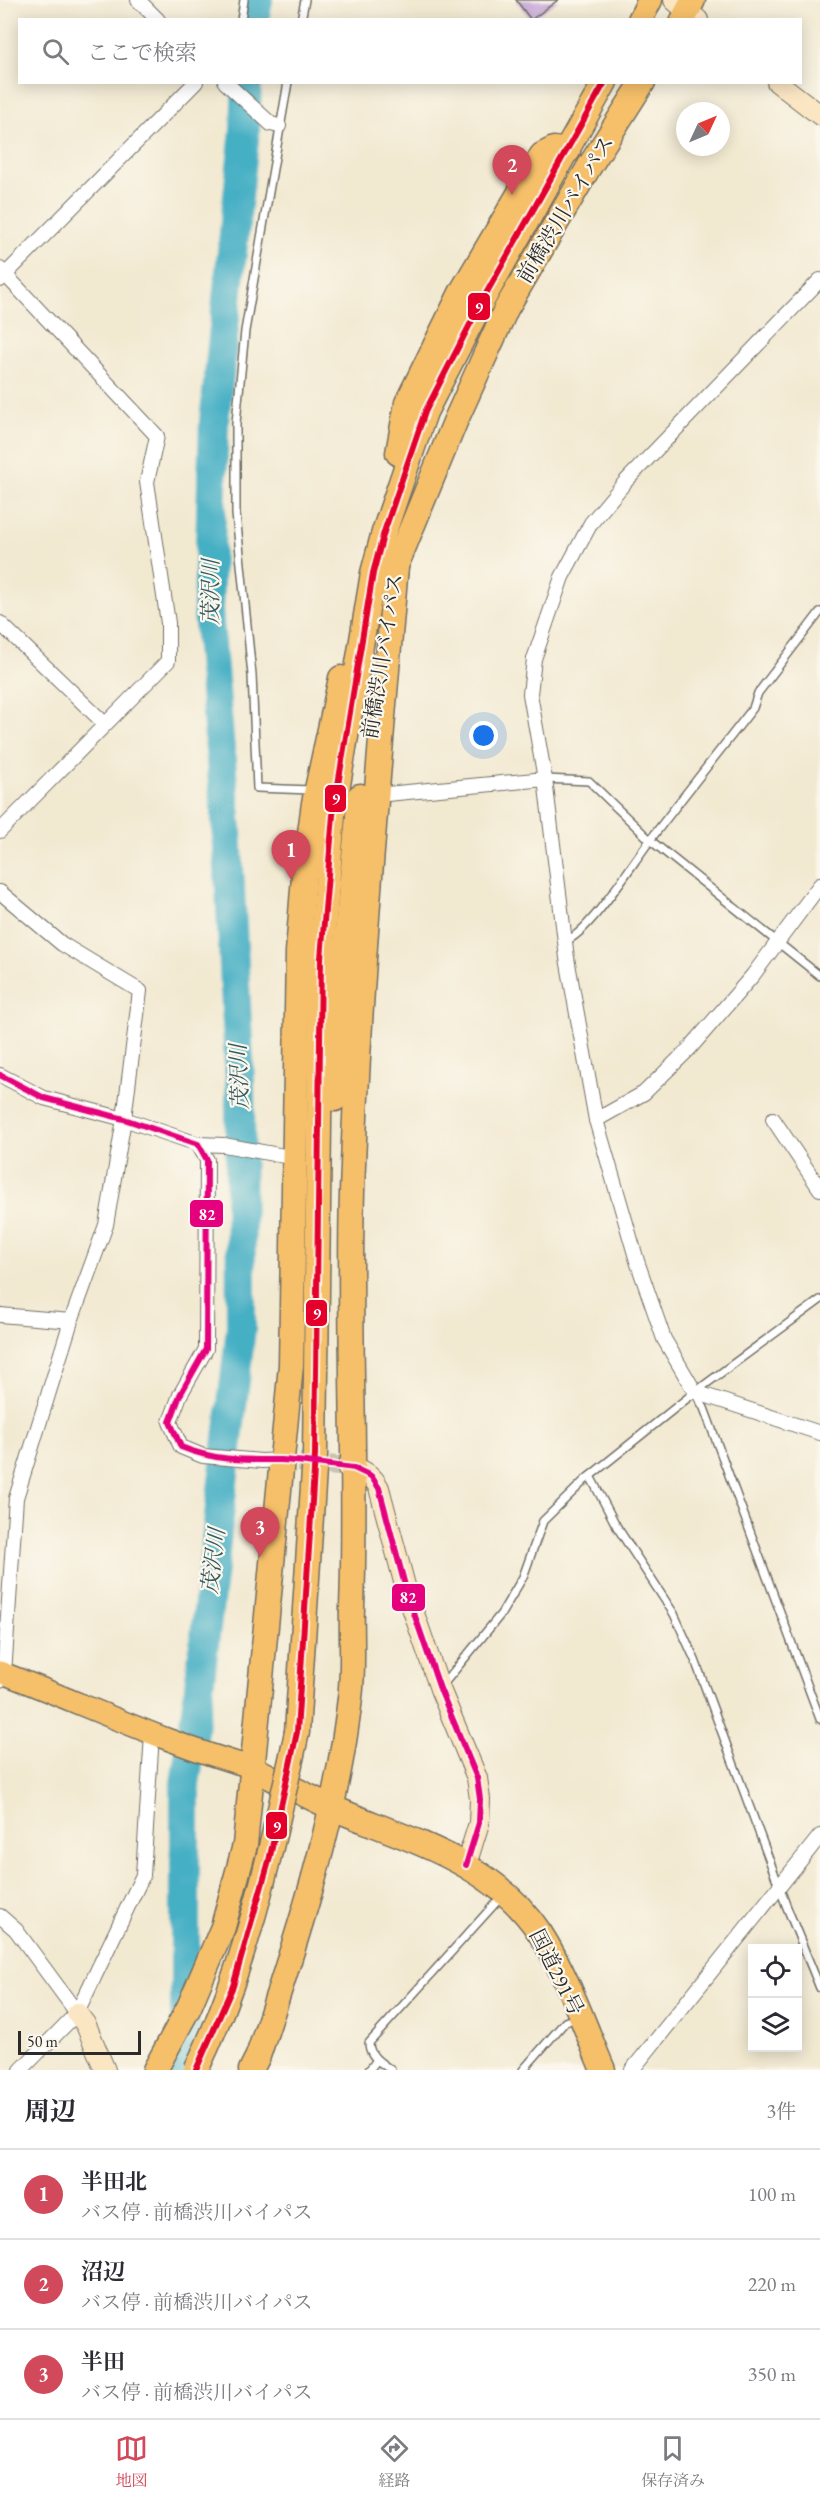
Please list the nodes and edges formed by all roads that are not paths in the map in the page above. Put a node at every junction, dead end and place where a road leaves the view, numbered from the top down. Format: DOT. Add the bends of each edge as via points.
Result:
graph roads {
  1 [pos="138,0"];
  2 [pos="244,0"];
  3 [pos="305,0"];
  4 [pos="651,0"];
  5 [pos="156,18"];
  6 [pos="241,18"];
  7 [pos="301,18"];
  8 [pos="641,18"];
  9 [pos="194,84"];
  10 [pos="227,84"];
  11 [pos="287,84"];
  12 [pos="604,84"];
  13 [pos="641,84"];
  14 [pos="780,84"];
  15 [pos="820,115"];
  16 [pos="275,125"];
  17 [pos="2,275"];
  18 [pos="820,280"];
  19 [pos="396,566"];
  20 [pos="373,573"];
  21 [pos="820,612"];
  22 [pos="0,623"];
  23 [pos="105,724"];
  24 [pos="545,779"];
  25 [pos="317,790"];
  26 [pos="376,795"];
  27 [pos="0,831"];
  28 [pos="650,840"];
  29 [pos="820,885"];
  30 [pos="0,892"];
  31 [pos="565,941"];
  32 [pos="777,944"];
  33 [pos="820,976"];
  34 [pos="0,1075"];
  35 [pos="124,1119"];
  36 [pos="773,1119"];
  37 [pos="596,1120"];
  38 [pos="198,1144"];
  39 [pos="295,1158"];
  40 [pos="820,1189"];
  41 [pos="319,1287"];
  42 [pos="820,1300"];
  43 [pos="0,1315"];
  44 [pos="71,1321"];
  45 [pos="695,1392"];
  46 [pos="820,1433"];
  47 [pos="281,1461"];
  48 [pos="351,1467"];
  49 [pos="590,1476"];
  50 [pos="1,1675"];
  51 [pos="440,1689"];
  52 [pos="820,1719"];
  53 [pos="152,1734"];
  54 [pos="251,1767"];
  55 [pos="333,1808"];
  56 [pos="820,1836"];
  57 [pos="466,1865"];
  58 [pos="780,1887"];
  59 [pos="504,1892"];
  60 [pos="0,1916"];
  61 [pos="820,1988"];
  62 [pos="77,2013"];
  63 [pos="580,2016"];
  64 [pos="377,2060"];
  65 [pos="254,2063"];
  66 [pos="21,2070"];
  67 [pos="105,2070"];
  68 [pos="155,2070"];
  69 [pos="196,2070"];
  70 [pos="369,2070"];
  71 [pos="392,2070"];
  72 [pos="523,2070"];
  73 [pos="603,2070"];
  74 [pos="632,2070"];
  1 -- 5 [label="street"];
  2 -- 6 [label="lane"];
  3 -- 7 [label="lane"];
  4 -- 8 [label="highway"];
  9 -- 17 [label="street"];
  10 -- 16 [label="street"];
  11 -- 16 [label="lane"];
  12 -- 20 [label="highway, 前橋渋川バイパス" via="424,412"];
  13 -- 19 [label="highway, 前橋渋川バイパス" via="506,309"];
  14 -- 15 [label="street"];
  16 -- 25 [label="lane" via="244,331 236,423 236,514 252,675 257,788"];
  17 -- 23 [label="street" via="156,436 147,482 168,623 168,661"];
  18 -- 24 [label="street" via="626,481 591,523 562,578 534,659 530,693"];
  19 -- 26 [label="highway"];
  19 -- 41 [label="highway, 前橋渋川バイパス" via="356,830"];
  20 -- 25 [label="highway" via="339,683"];
  20 -- 41 [label="highway, 前橋渋川バイパス" via="333,815 322,946"];
  21 -- 28 [label="lane" via="758,693 753,708"];
  22 -- 23 [label="street"];
  23 -- 27 [label="street"];
  24 -- 26 [label="street"];
  24 -- 28 [label="lane" via="589,782"];
  24 -- 31 [label="street"];
  25 -- 39 [label="highway" via="298,952"];
  26 -- 48 [label="highway" via="352,1194"];
  28 -- 31 [label="lane" via="599,910 573,939"];
  28 -- 32 [label="lane"];
  29 -- 32 [label="street"];
  30 -- 35 [label="street" via="62,944 141,991"];
  31 -- 37 [label="street"];
  32 -- 33 [label="lane"];
  32 -- 37 [label="street" via="683,1056 644,1093"];
  34 -- 35 [label="street" via="44,1098"];
  35 -- 38 [label="street"];
  35 -- 44 [label="street" via="106,1225"];
  36 -- 40 [label="street"];
  37 -- 45 [label="street" via="664,1339"];
  38 -- 39 [label="street"];
  38 -- 47 [label="street" via="207,1160 206,1348 170,1422 181,1447 203,1456"];
  39 -- 47 [label="highway" via="291,1365"];
  41 -- 69 [label="highway, 前橋渋川バイパス, bridge" via="315,1455 297,1732 269,1861 233,1986"];
  42 -- 45 [label="lane"];
  43 -- 44 [label="street"];
  44 -- 50 [label="street" via="16,1498"];
  45 -- 46 [label="street"];
  45 -- 49 [label="lane"];
  45 -- 52 [label="lane"];
  47 -- 54 [label="highway"];
  48 -- 51 [label="street" via="371,1476 379,1488 407,1593"];
  48 -- 55 [label="highway" via="355,1544 351,1693"];
  49 -- 51 [label="lane" via="543,1521 523,1577 501,1614"];
  49 -- 58 [label="lane" via="617,1527 674,1614"];
  50 -- 53 [label="main road"];
  51 -- 57 [label="street" via="477,1778 478,1823"];
  53 -- 54 [label="main road"];
  53 -- 62 [label="street" via="143,1875"];
  54 -- 55 [label="highway, 国道291号"];
  54 -- 68 [label="highway" via="244,1845 223,1927 189,2007"];
  55 -- 57 [label="highway, 国道291号" via="423,1843"];
  55 -- 65 [label="highway" via="297,1938"];
  56 -- 58 [label="street"];
  57 -- 59 [label="highway, 国道291号"];
  58 -- 61 [label="lane"];
  58 -- 74 [label="street"];
  59 -- 63 [label="highway, 国道291号" via="540,1933"];
  59 -- 64 [label="lane" via="369,2043"];
  60 -- 62 [label="street" via="16,1930"];
  62 -- 66 [label="street"];
  62 -- 67 [label="street"];
  63 -- 72 [label="lane" via="565,2022"];
  63 -- 73 [label="highway, 国道291号"];
  64 -- 70 [label="lane"];
  64 -- 71 [label="lane"];
}
